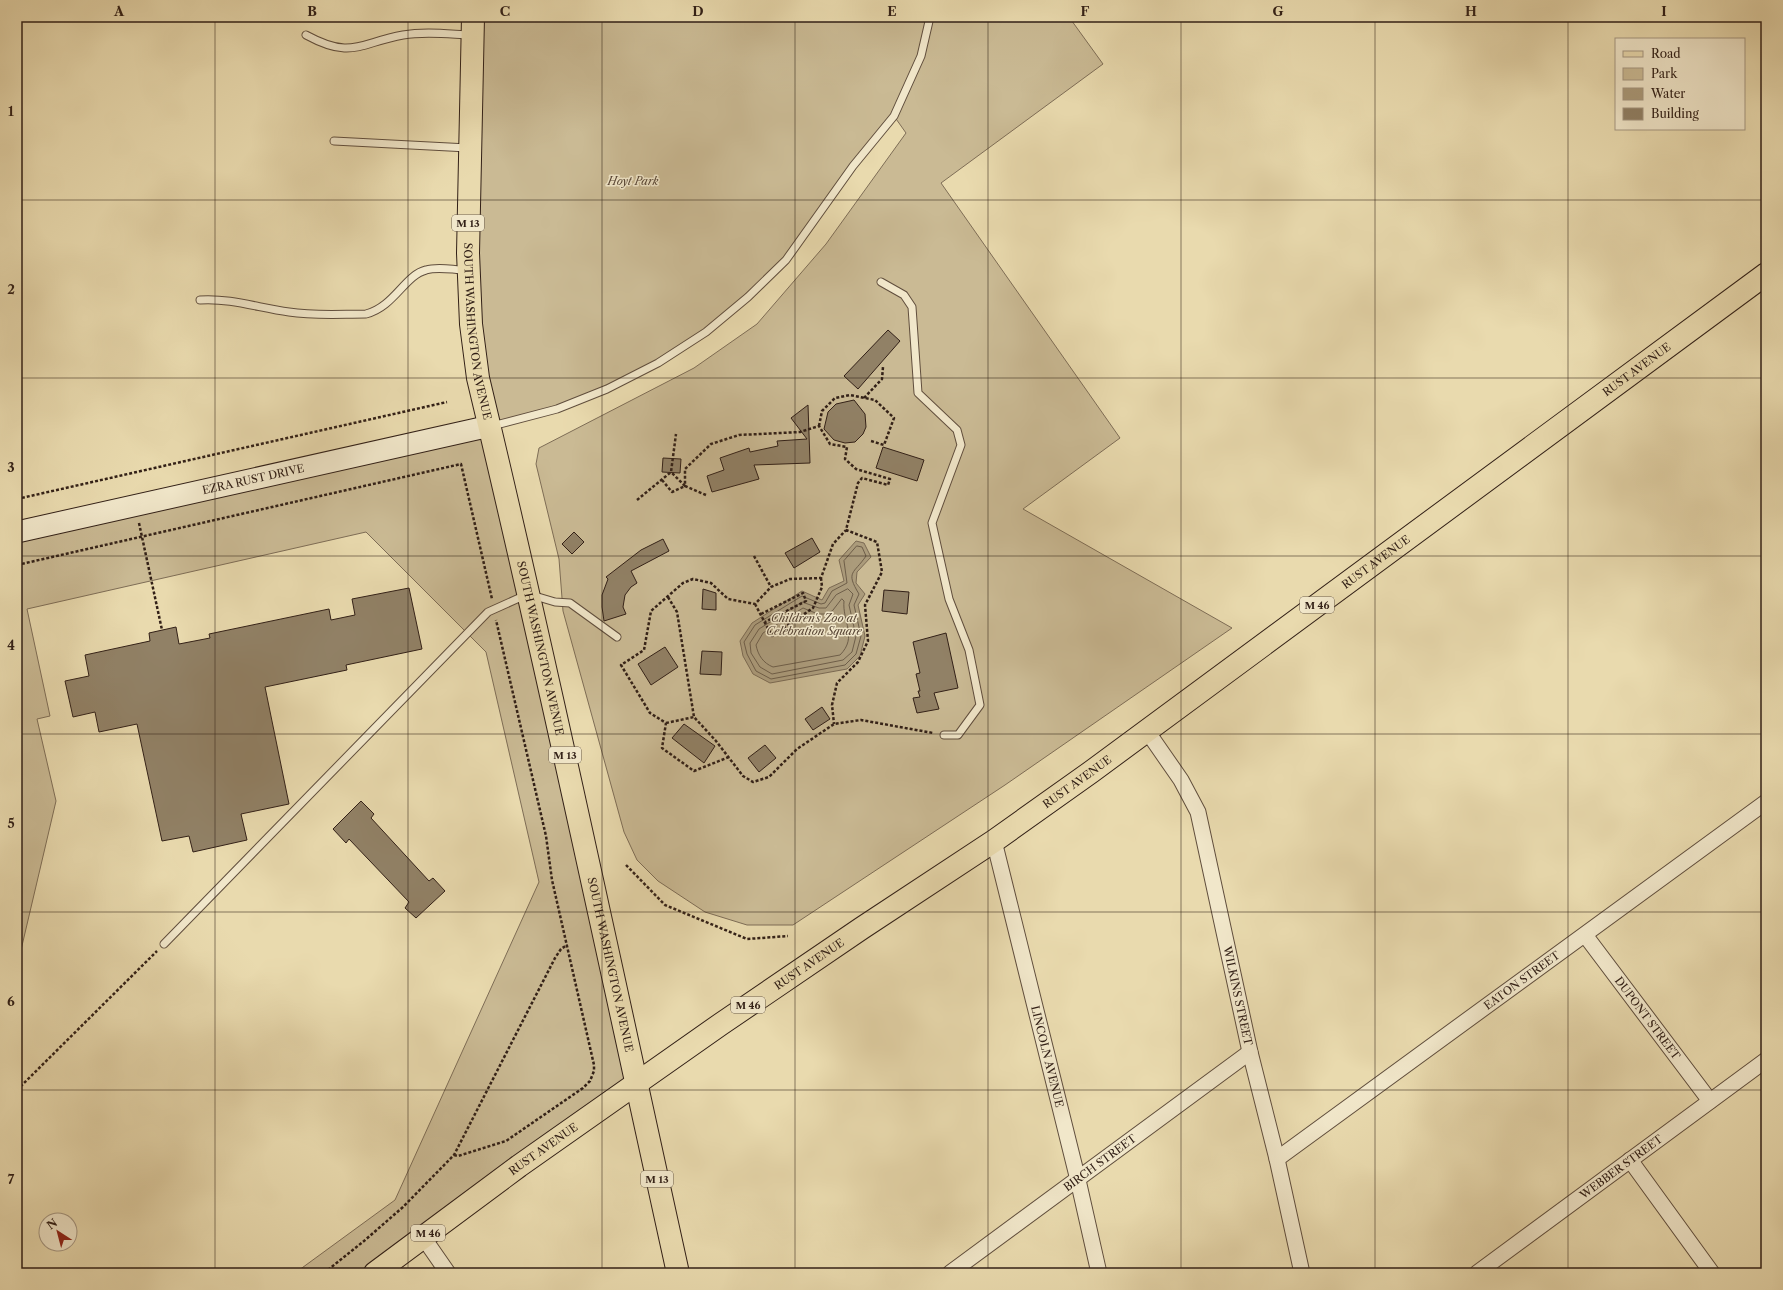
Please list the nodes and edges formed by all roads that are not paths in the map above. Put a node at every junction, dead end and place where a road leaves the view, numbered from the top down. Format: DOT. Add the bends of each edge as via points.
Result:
graph roads {
  1 [pos="930,17"];
  2 [pos="473,26"];
  3 [pos="306,35"];
  4 [pos="334,141"];
  5 [pos="470,148"];
  6 [pos="468,271"];
  7 [pos="1766,274"];
  8 [pos="881,282"];
  9 [pos="200,300"];
  10 [pos="490,426"];
  11 [pos="17,532"];
  12 [pos="528,594"];
  13 [pos="616,637"];
  14 [pos="1147,731"];
  15 [pos="944,735"];
  16 [pos="1766,802"];
  17 [pos="994,841"];
  18 [pos="1585,934"];
  19 [pos="164,944"];
  20 [pos="1250,1052"];
  21 [pos="1766,1060"];
  22 [pos="636,1084"];
  23 [pos="1710,1101"];
  24 [pos="1277,1159"];
  25 [pos="1630,1160"];
  26 [pos="1078,1180"];
  27 [pos="423,1237"];
  28 [pos="375,1273"];
  29 [pos="448,1273"];
  30 [pos="678,1273"];
  31 [pos="950,1273"];
  32 [pos="1099,1273"];
  33 [pos="1302,1273"];
  34 [pos="1477,1273"];
  35 [pos="1712,1273"];
  1 -- 10 [label="lane" via="921,56 894,116 853,166 786,260 748,297 706,332 658,362 607,389 557,409"];
  2 -- 3 [label="lane" via="402,35 347,49 332,47"];
  2 -- 5 [label="main road, SOUTH WASHINGTON AVENUE / M 13"];
  4 -- 5 [label="lane"];
  5 -- 6 [label="main road, SOUTH WASHINGTON AVENUE / M 13"];
  6 -- 9 [label="lane" via="433,268 423,270 384,306 366,314 302,314 223,299"];
  6 -- 10 [label="main road, SOUTH WASHINGTON AVENUE / M 13" via="478,378"];
  7 -- 14 [label="main road, RUST AVENUE / M 46"];
  8 -- 15 [label="lane" via="904,295 912,307 918,393 957,430 961,445 932,523 949,600 969,650 980,705 958,735"];
  10 -- 11 [label="main road, EZRA RUST DRIVE"];
  10 -- 12 [label="main road, SOUTH WASHINGTON AVENUE / M 13"];
  12 -- 13 [label="lane" via="555,602 570,602"];
  12 -- 19 [label="lane" via="488,612 466,633"];
  12 -- 22 [label="main road, SOUTH WASHINGTON AVENUE / M 13" via="599,906"];
  14 -- 17 [label="main road, RUST AVENUE / M 46"];
  14 -- 20 [label="street, WILKINS STREET" via="1181,780 1198,812"];
  16 -- 18 [label="street, EATON STREET"];
  17 -- 22 [label="main road, RUST AVENUE / M 46" via="815,959"];
  17 -- 26 [label="street, LINCOLN AVENUE"];
  18 -- 23 [label="street, DUPONT STREET"];
  18 -- 24 [label="street, EATON STREET"];
  20 -- 24 [label="street, WILKINS STREET"];
  20 -- 26 [label="street, BIRCH STREET"];
  21 -- 23 [label="street, WEBBER STREET"];
  22 -- 27 [label="main road, RUST AVENUE / M 46"];
  22 -- 30 [label="main road, SOUTH WASHINGTON AVENUE / M 13"];
  23 -- 25 [label="street, WEBBER STREET"];
  24 -- 33 [label="street, WILKINS STREET"];
  25 -- 34 [label="street, WEBBER STREET"];
  25 -- 35 [label="street"];
  26 -- 31 [label="street, BIRCH STREET"];
  26 -- 32 [label="street, LINCOLN AVENUE"];
  27 -- 28 [label="main road, RUST AVENUE / M 46"];
  27 -- 29 [label="street"];
}
